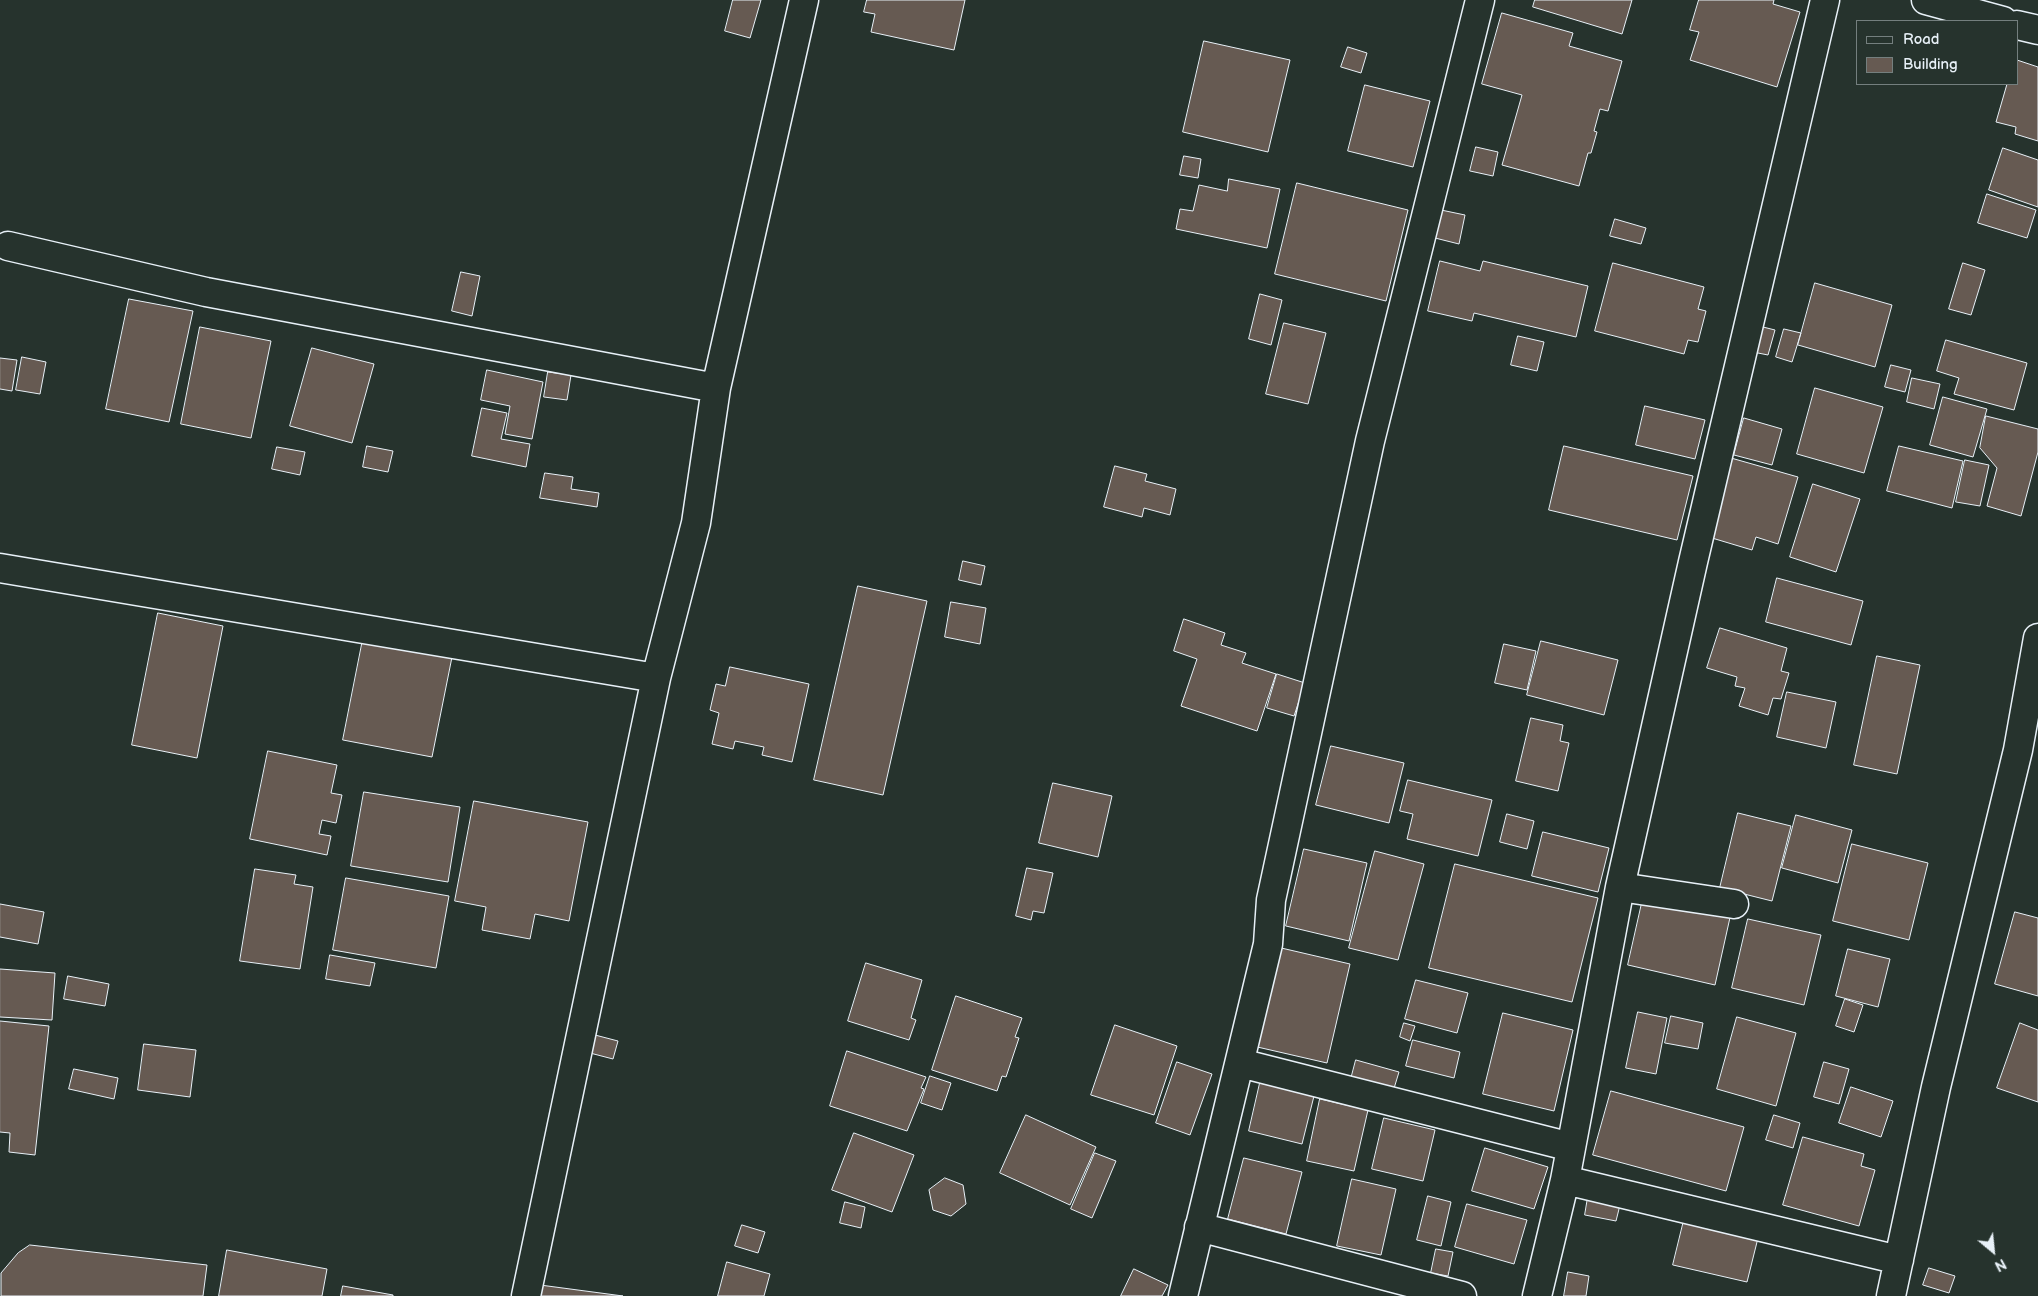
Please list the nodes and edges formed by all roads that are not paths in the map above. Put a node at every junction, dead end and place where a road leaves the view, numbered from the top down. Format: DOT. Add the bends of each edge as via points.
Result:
graph roads {
  1 [pos="804,0"];
  2 [pos="1480,0"];
  3 [pos="1825,0"];
  4 [pos="1926,0"];
  5 [pos="2000,20"];
  6 [pos="2018,25"];
  7 [pos="2038,30"];
  8 [pos="8,246"];
  9 [pos="716,388"];
  10 [pos="0,568"];
  11 [pos="2038,638"];
  12 [pos="656,678"];
  13 [pos="1620,887"];
  14 [pos="1734,904"];
  15 [pos="1240,1063"];
  16 [pos="1571,1147"];
  17 [pos="1565,1180"];
  18 [pos="1199,1228"];
  19 [pos="1899,1260"];
  20 [pos="526,1296"];
  21 [pos="1183,1296"];
  22 [pos="1462,1296"];
  23 [pos="1537,1296"];
  24 [pos="1891,1296"];
  1 -- 9 [label="street"];
  2 -- 15 [label="street" via="1370,441 1271,900 1268,944"];
  3 -- 13 [label="street"];
  4 -- 5 [label="street"];
  6 -- 7 [label="street"];
  8 -- 9 [label="street" via="253,301"];
  9 -- 12 [label="street" via="696,523"];
  10 -- 12 [label="street"];
  11 -- 19 [label="street" via="2018,750 1936,1087"];
  12 -- 20 [label="street"];
  13 -- 14 [label="street"];
  13 -- 16 [label="street"];
  15 -- 16 [label="street"];
  15 -- 18 [label="street"];
  16 -- 17 [label="street"];
  17 -- 19 [label="street"];
  17 -- 23 [label="street"];
  18 -- 21 [label="street"];
  18 -- 22 [label="street"];
  19 -- 24 [label="street"];
}
